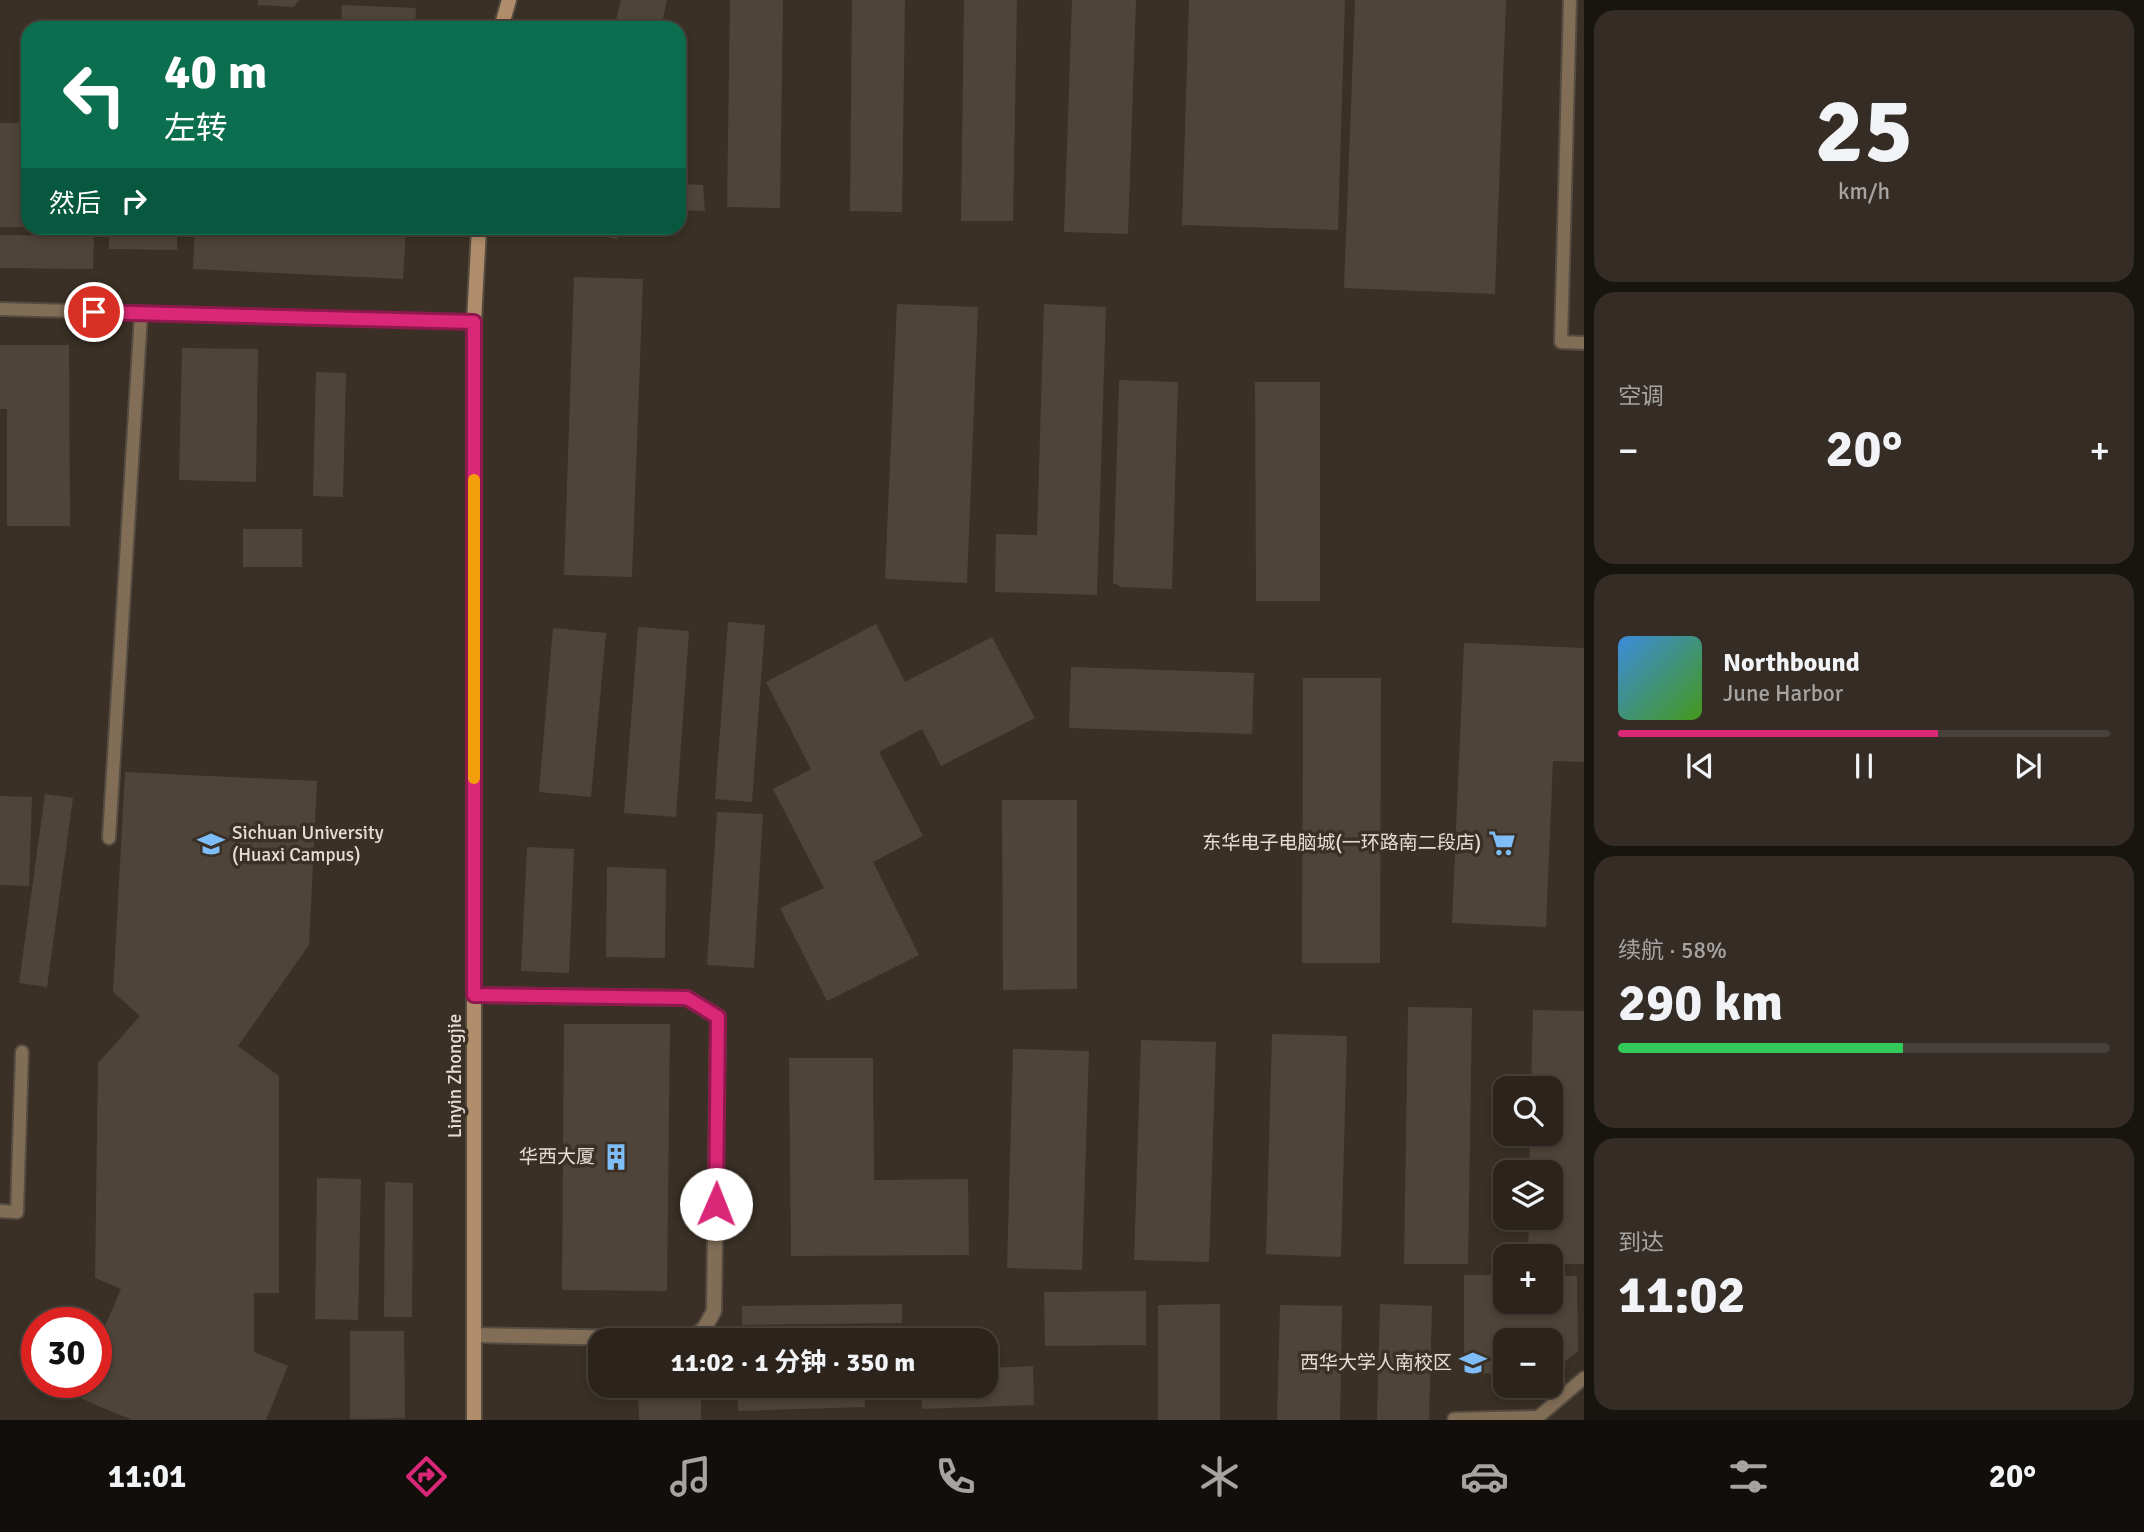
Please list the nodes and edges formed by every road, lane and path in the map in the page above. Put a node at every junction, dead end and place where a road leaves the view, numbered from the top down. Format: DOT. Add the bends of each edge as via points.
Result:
graph roads {
  1 [pos="509,0"];
  2 [pos="1570,0"];
  3 [pos="502,21"];
  4 [pos="479,235"];
  5 [pos="0,309"];
  6 [pos="141,314"];
  7 [pos="474,322"];
  8 [pos="1584,343"];
  9 [pos="109,838"];
  10 [pos="474,995"];
  11 [pos="22,1052"];
  12 [pos="0,1211"];
  13 [pos="474,1335"];
  14 [pos="1584,1378"];
  15 [pos="1538,1418"];
  16 [pos="1454,1419"];
  17 [pos="474,1420"];
  1 -- 3 [label="street"];
  2 -- 8 [label="lane" via="1561,342"];
  4 -- 7 [label="street, Linyin Zhongjie"];
  5 -- 6 [label="lane"];
  6 -- 7 [label="lane"];
  6 -- 9 [label="lane"];
  7 -- 10 [label="street, Linyin Zhongjie"];
  10 -- 13 [label="street, Linyin Zhongjie"];
  10 -- 13 [label="street" via="687,998 718,1017 714,1311 704,1329 689,1339"];
  11 -- 12 [label="lane" via="17,1212"];
  13 -- 17 [label="street, Linyin Zhongjie"];
  14 -- 15 [label="lane"];
  15 -- 16 [label="lane"];
}
